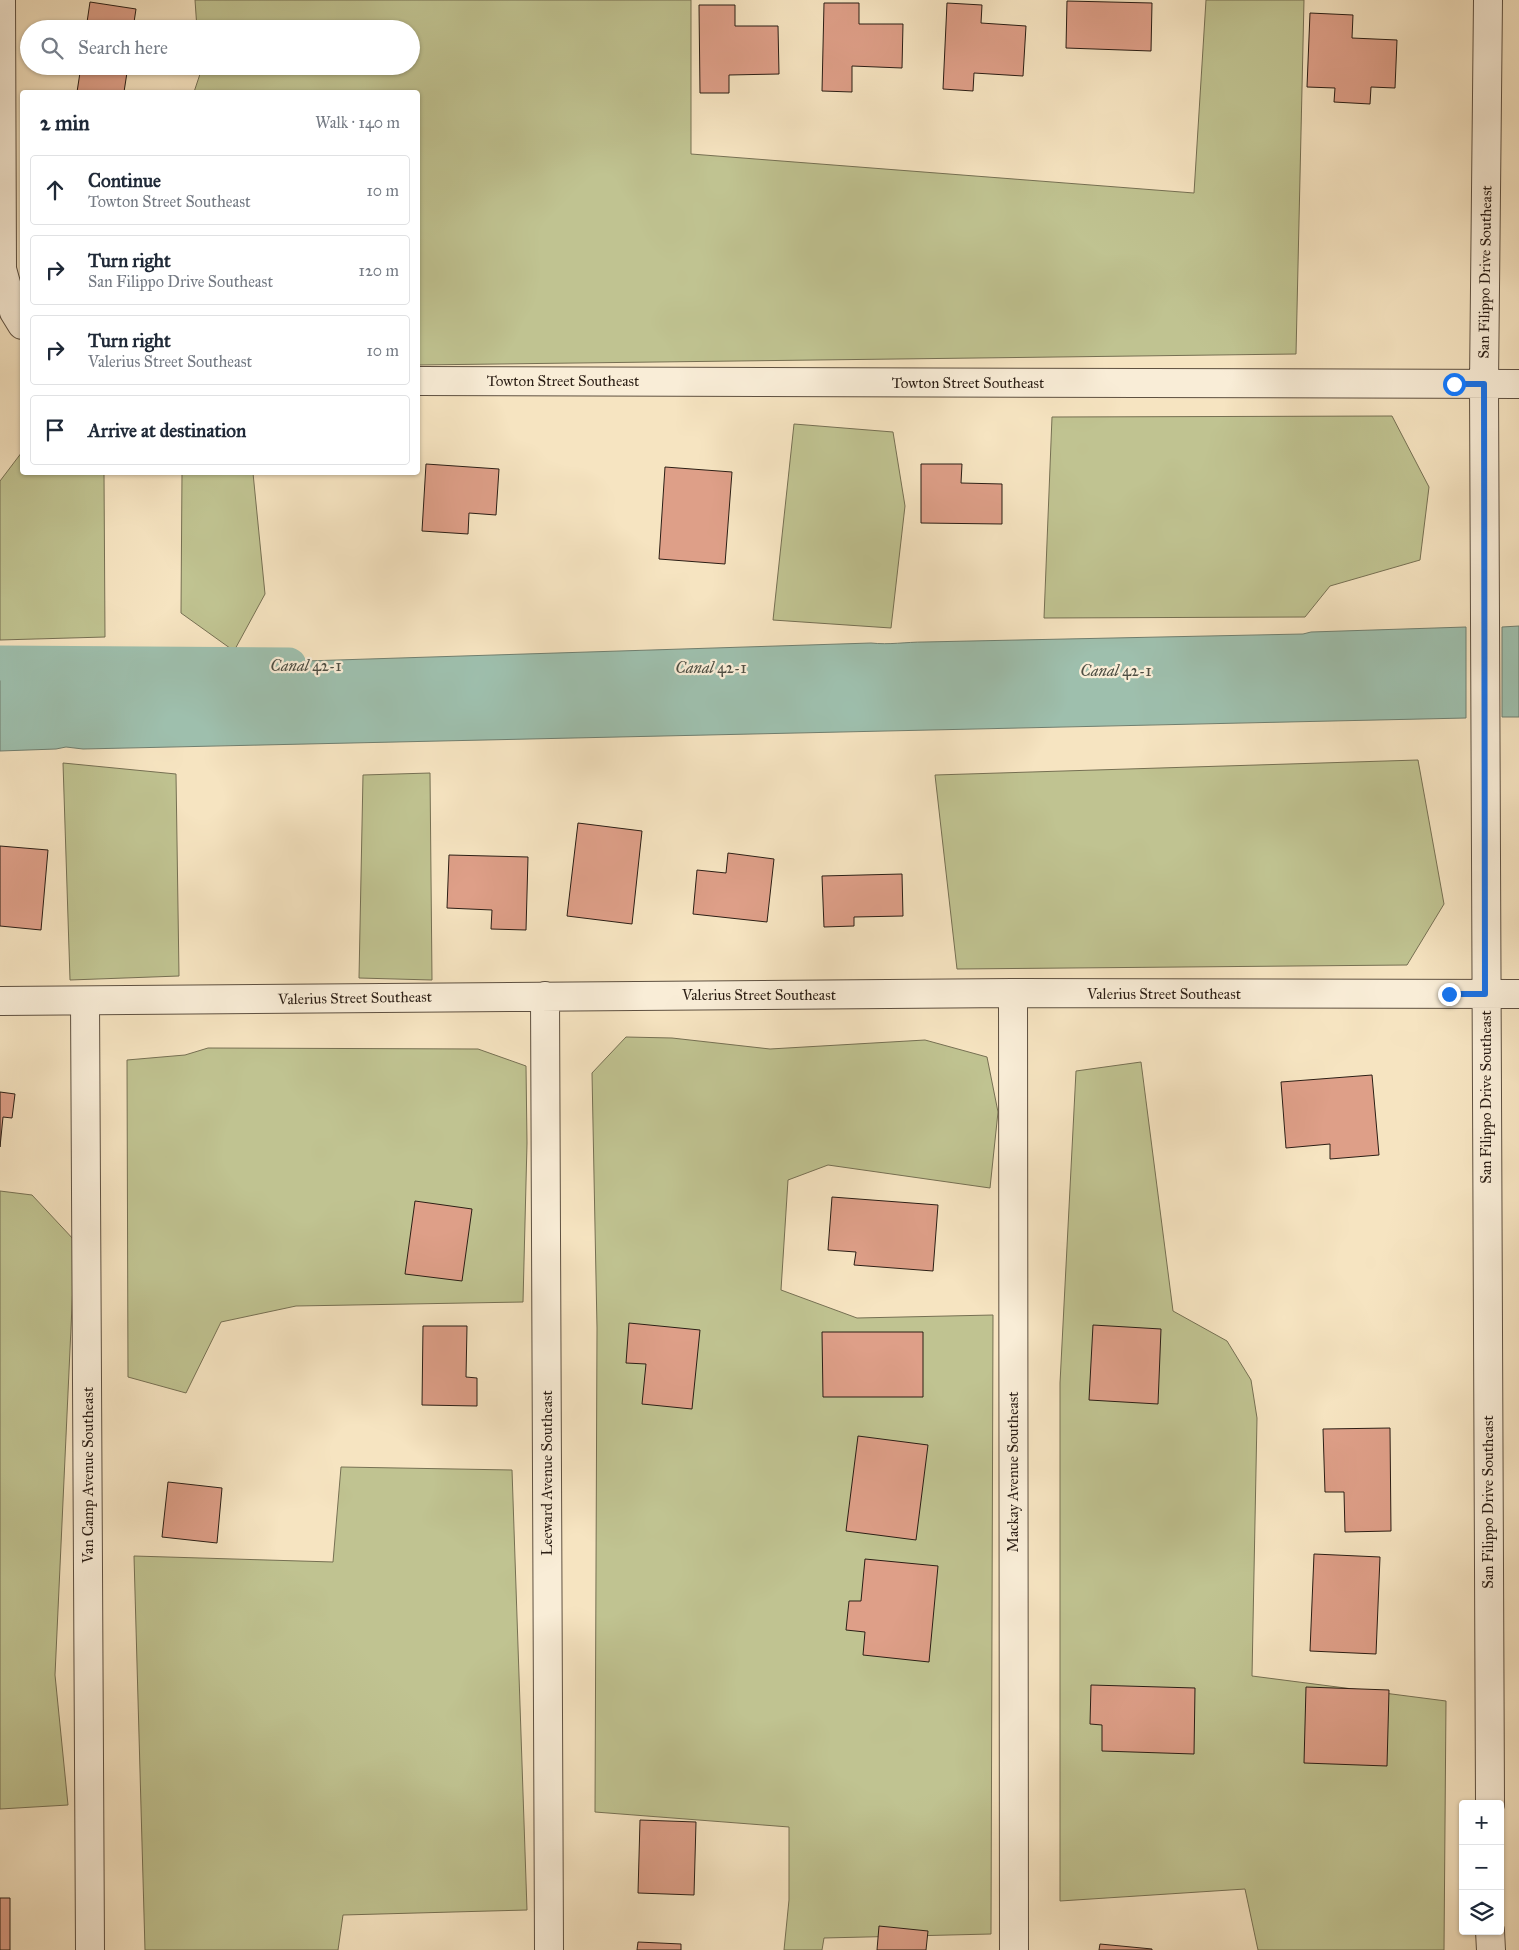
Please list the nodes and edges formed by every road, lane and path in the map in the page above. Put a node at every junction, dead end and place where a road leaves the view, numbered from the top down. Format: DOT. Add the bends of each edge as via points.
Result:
graph roads {
  1 [pos="1,0"];
  2 [pos="1488,0"];
  3 [pos="20,322"];
  4 [pos="420,381"];
  5 [pos="1484,384"];
  6 [pos="1519,384"];
  7 [pos="1013,993"];
  8 [pos="1485,994"];
  9 [pos="1519,994"];
  10 [pos="545,996"];
  11 [pos="85,1000"];
  12 [pos="0,1001"];
  13 [pos="1490,1800"];
  14 [pos="1490,1935"];
  15 [pos="90,1950"];
  16 [pos="549,1950"];
  17 [pos="1014,1950"];
  18 [pos="1490,1950"];
  1 -- 3 [label="street" via="2,269 14,312"];
  2 -- 5 [label="street, San Filippo Drive Southeast"];
  4 -- 5 [label="street, Towton Street Southeast"];
  5 -- 6 [label="street, Towton Street Southeast"];
  5 -- 8 [label="street, San Filippo Drive Southeast"];
  7 -- 8 [label="street, Valerius Street Southeast"];
  7 -- 10 [label="street, Valerius Street Southeast"];
  7 -- 17 [label="street, Mackay Avenue Southeast"];
  8 -- 9 [label="street, Valerius Street Southeast"];
  8 -- 13 [label="street, San Filippo Drive Southeast"];
  10 -- 11 [label="street, Valerius Street Southeast"];
  10 -- 16 [label="street, Leeward Avenue Southeast"];
  11 -- 12 [label="street, Valerius Street Southeast"];
  11 -- 15 [label="street, Van Camp Avenue Southeast"];
  14 -- 18 [label="street"];
}
